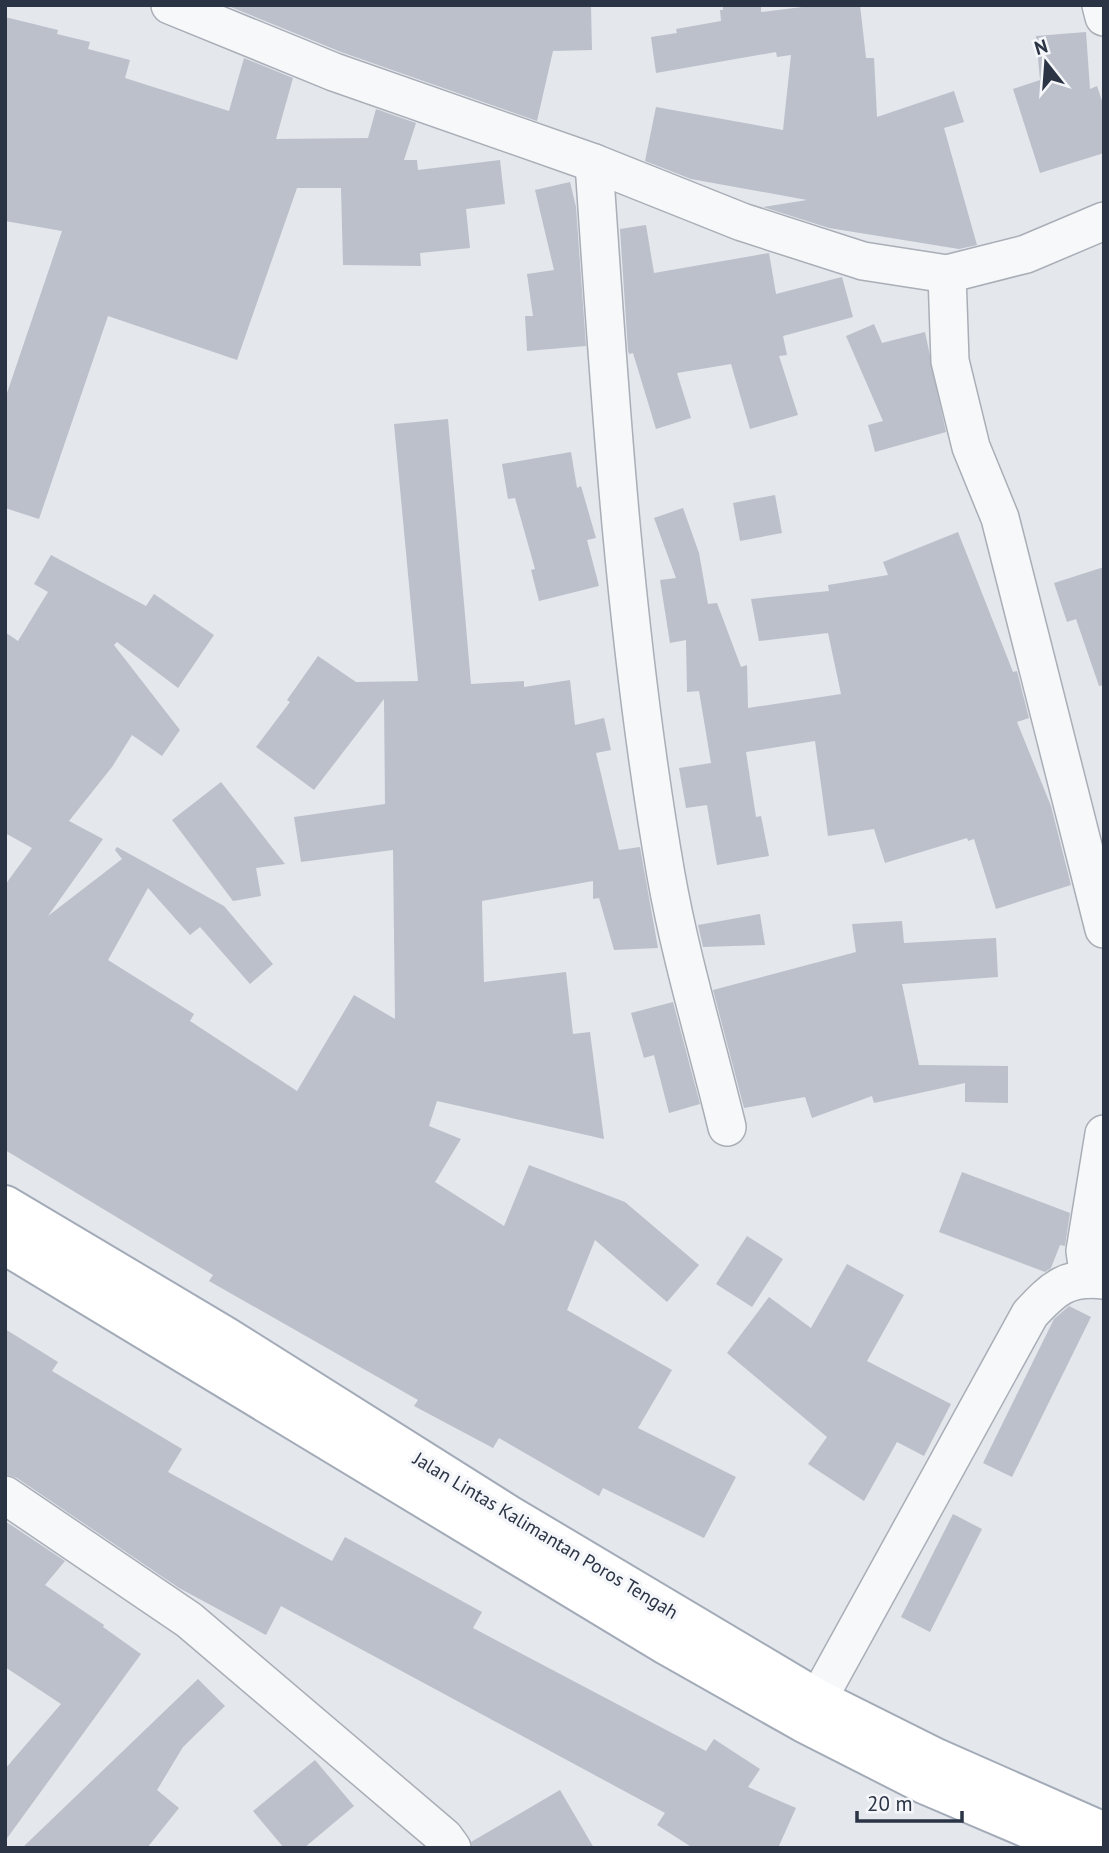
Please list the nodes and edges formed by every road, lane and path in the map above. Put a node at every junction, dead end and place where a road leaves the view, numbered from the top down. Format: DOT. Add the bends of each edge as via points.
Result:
graph roads {
  1 [pos="170,5"];
  2 [pos="1101,5"];
  3 [pos="1104,17"];
  4 [pos="594,163"];
  5 [pos="1104,221"];
  6 [pos="947,274"];
  7 [pos="1104,929"];
  8 [pos="727,1127"];
  9 [pos="1104,1134"];
  10 [pos="5,1205"];
  11 [pos="5,1245"];
  12 [pos="1096,1280"];
  13 [pos="5,1495"];
  14 [pos="818,1699"];
  15 [pos="1104,1832"];
  16 [pos="452,1848"];
  17 [pos="1074,1848"];
  1 -- 4 [label="street" via="334,72"];
  2 -- 3 [label="street"];
  4 -- 6 [label="street" via="742,222 863,261"];
  4 -- 8 [label="street" via="612,446 647,752 666,877"];
  5 -- 6 [label="street" via="1026,254"];
  6 -- 7 [label="street" via="950,361 971,447 1000,518"];
  9 -- 12 [label="street" via="1085,1251"];
  10 -- 14 [label="main road, Jalan Lintas Kalimantan Poros Tengah"];
  11 -- 17 [label="main road, Jalan Lintas Kalimantan Poros Tengah" via="770,1704 926,1785"];
  12 -- 14 [label="street" via="1077,1278 1053,1289 1030,1314"];
  13 -- 16 [label="street" via="189,1620"];
  14 -- 15 [label="main road, Jalan Lintas Kalimantan Poros Tengah" via="936,1758"];
}
